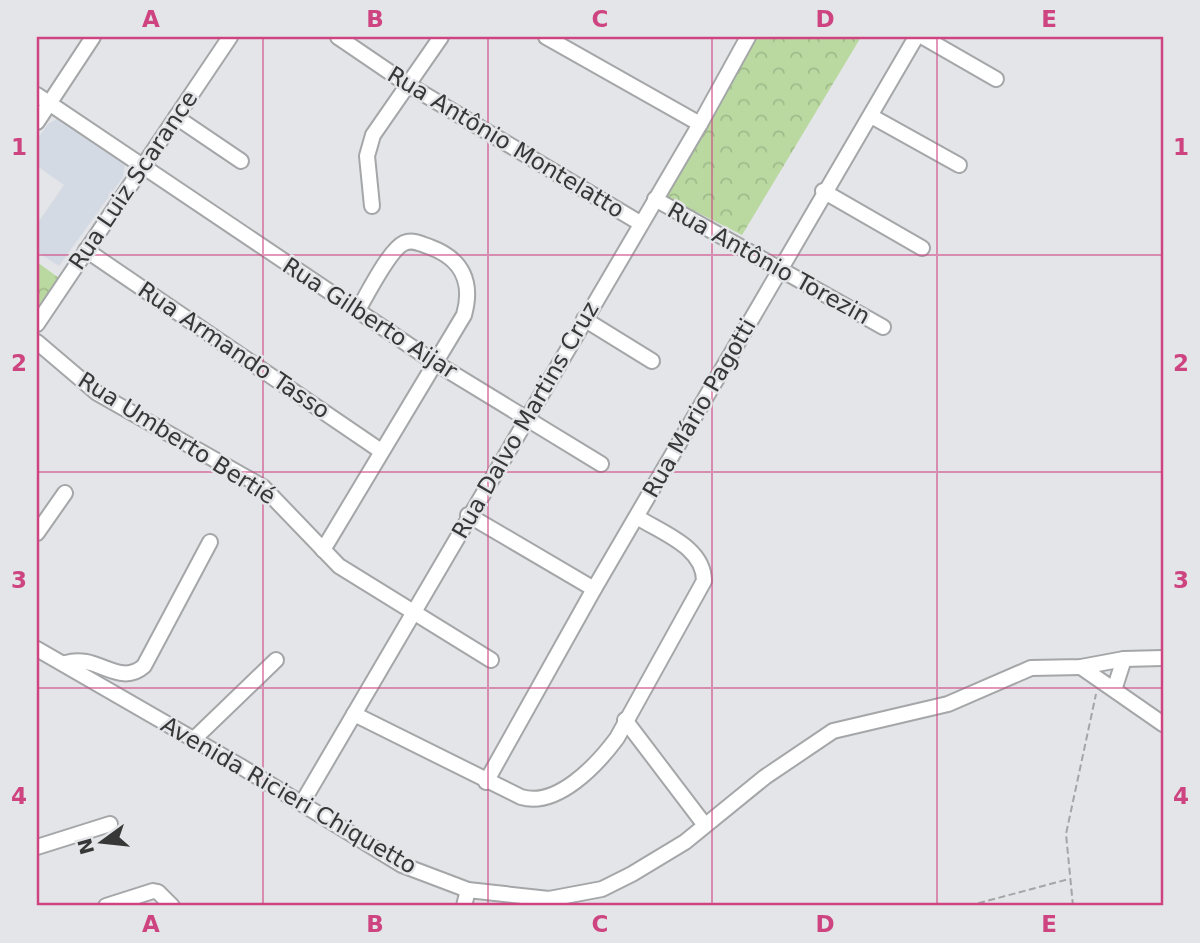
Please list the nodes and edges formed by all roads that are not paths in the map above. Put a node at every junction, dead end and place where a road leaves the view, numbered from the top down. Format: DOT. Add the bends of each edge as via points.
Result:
graph roads {
  1 [pos="93,37"];
  2 [pos="230,37"];
  3 [pos="338,37"];
  4 [pos="441,37"];
  5 [pos="546,37"];
  6 [pos="748,37"];
  7 [pos="916,37"];
  8 [pos="923,37"];
  9 [pos="996,79"];
  10 [pos="407,84"];
  11 [pos="37,95"];
  12 [pos="50,104"];
  13 [pos="871,116"];
  14 [pos="176,117"];
  15 [pos="37,122"];
  16 [pos="700,124"];
  17 [pos="241,161"];
  18 [pos="959,164"];
  19 [pos="142,167"];
  20 [pos="823,191"];
  21 [pos="655,199"];
  22 [pos="372,206"];
  23 [pos="640,223"];
  24 [pos="922,248"];
  25 [pos="86,250"];
  26 [pos="779,270"];
  27 [pos="358,310"];
  28 [pos="584,319"];
  29 [pos="37,324"];
  30 [pos="883,327"];
  31 [pos="37,342"];
  32 [pos="652,361"];
  33 [pos="434,362"];
  34 [pos="526,418"];
  35 [pos="381,451"];
  36 [pos="601,464"];
  37 [pos="65,493"];
  38 [pos="468,515"];
  39 [pos="637,517"];
  40 [pos="37,533"];
  41 [pos="211,542"];
  42 [pos="323,550"];
  43 [pos="594,589"];
  44 [pos="413,613"];
  45 [pos="37,649"];
  46 [pos="1163,658"];
  47 [pos="1124,659"];
  48 [pos="276,660"];
  49 [pos="491,660"];
  50 [pos="66,663"];
  51 [pos="1081,667"];
  52 [pos="1115,687"];
  53 [pos="354,713"];
  54 [pos="625,720"];
  55 [pos="1163,724"];
  56 [pos="194,739"];
  57 [pos="486,782"];
  58 [pos="302,803"];
  59 [pos="110,824"];
  60 [pos="704,824"];
  61 [pos="37,847"];
  62 [pos="465,902"];
  63 [pos="559,902"];
  64 [pos="106,906"];
  65 [pos="172,906"];
  1 -- 12 [label="street"];
  2 -- 14 [label="street, Rua Luiz Scarance"];
  3 -- 10 [label="street, Rua Antônio Montelatto"];
  4 -- 10 [label="street"];
  5 -- 16 [label="street"];
  6 -- 16 [label="street, Rua Dalvo Martins Cruz"];
  7 -- 13 [label="street, Rua Mário Pagotti"];
  8 -- 9 [label="street"];
  10 -- 22 [label="street" via="369,145"];
  10 -- 23 [label="street, Rua Antônio Montelatto"];
  11 -- 12 [label="street, Rua Gilberto Aijar"];
  12 -- 15 [label="street"];
  12 -- 19 [label="street, Rua Gilberto Aijar"];
  13 -- 18 [label="street"];
  13 -- 20 [label="street, Rua Mário Pagotti"];
  14 -- 17 [label="street"];
  14 -- 19 [label="street, Rua Luiz Scarance"];
  16 -- 21 [label="street, Rua Dalvo Martins Cruz"];
  19 -- 25 [label="street, Rua Luiz Scarance"];
  19 -- 27 [label="street, Rua Gilberto Aijar"];
  20 -- 24 [label="street"];
  20 -- 26 [label="street, Rua Mário Pagotti"];
  21 -- 23 [label="street, Rua Dalvo Martins Cruz"];
  21 -- 26 [label="street, Rua Antônio Torezin"];
  23 -- 28 [label="street, Rua Dalvo Martins Cruz"];
  25 -- 29 [label="street, Rua Luiz Scarance"];
  25 -- 35 [label="street, Rua Armando Tasso"];
  26 -- 30 [label="street, Rua Antônio Torezin"];
  26 -- 39 [label="street, Rua Mário Pagotti"];
  27 -- 33 [label="street, Rua Gilberto Aijar"];
  27 -- 33 [label="street" via="398,247 406,242 414,241 452,258 467,281 469,297 464,315"];
  28 -- 32 [label="street"];
  28 -- 34 [label="street, Rua Dalvo Martins Cruz"];
  31 -- 42 [label="street, Rua Umberto Bertié" via="97,393 263,487"];
  33 -- 34 [label="street, Rua Gilberto Aijar"];
  33 -- 35 [label="street"];
  34 -- 36 [label="street, Rua Gilberto Aijar"];
  34 -- 38 [label="street, Rua Dalvo Martins Cruz"];
  35 -- 42 [label="street"];
  37 -- 40 [label="street"];
  38 -- 43 [label="street"];
  38 -- 44 [label="street, Rua Dalvo Martins Cruz"];
  39 -- 43 [label="street, Rua Mário Pagotti"];
  39 -- 54 [label="street" via="694,553 704,581"];
  41 -- 50 [label="street" via="144,666 120,674 88,660"];
  42 -- 44 [label="street, Rua Umberto Bertié" via="339,566"];
  43 -- 57 [label="street, Rua Mário Pagotti"];
  44 -- 49 [label="street, Rua Umberto Bertié"];
  44 -- 53 [label="street, Rua Dalvo Martins Cruz"];
  45 -- 50 [label="street, Avenida Ricieri Chiquetto"];
  46 -- 47 [label="street, Avenida Ricieri Chiquetto"];
  47 -- 51 [label="street, Avenida Ricieri Chiquetto"];
  47 -- 52 [label="street"];
  48 -- 56 [label="street"];
  50 -- 56 [label="street, Avenida Ricieri Chiquetto"];
  51 -- 52 [label="street"];
  51 -- 60 [label="street, Avenida Ricieri Chiquetto" via="1031,668 948,704 833,731"];
  52 -- 55 [label="street"];
  53 -- 57 [label="street"];
  53 -- 58 [label="street, Rua Dalvo Martins Cruz"];
  54 -- 57 [label="street" via="607,751 558,792 539,800"];
  54 -- 60 [label="street"];
  56 -- 58 [label="street, Avenida Ricieri Chiquetto"];
  58 -- 62 [label="street, Avenida Ricieri Chiquetto"];
  59 -- 61 [label="street"];
  60 -- 63 [label="street, Avenida Ricieri Chiquetto" via="685,842 617,882"];
  62 -- 63 [label="street, Avenida Ricieri Chiquetto" via="512,897"];
  64 -- 65 [label="street" via="153,891"];
}
